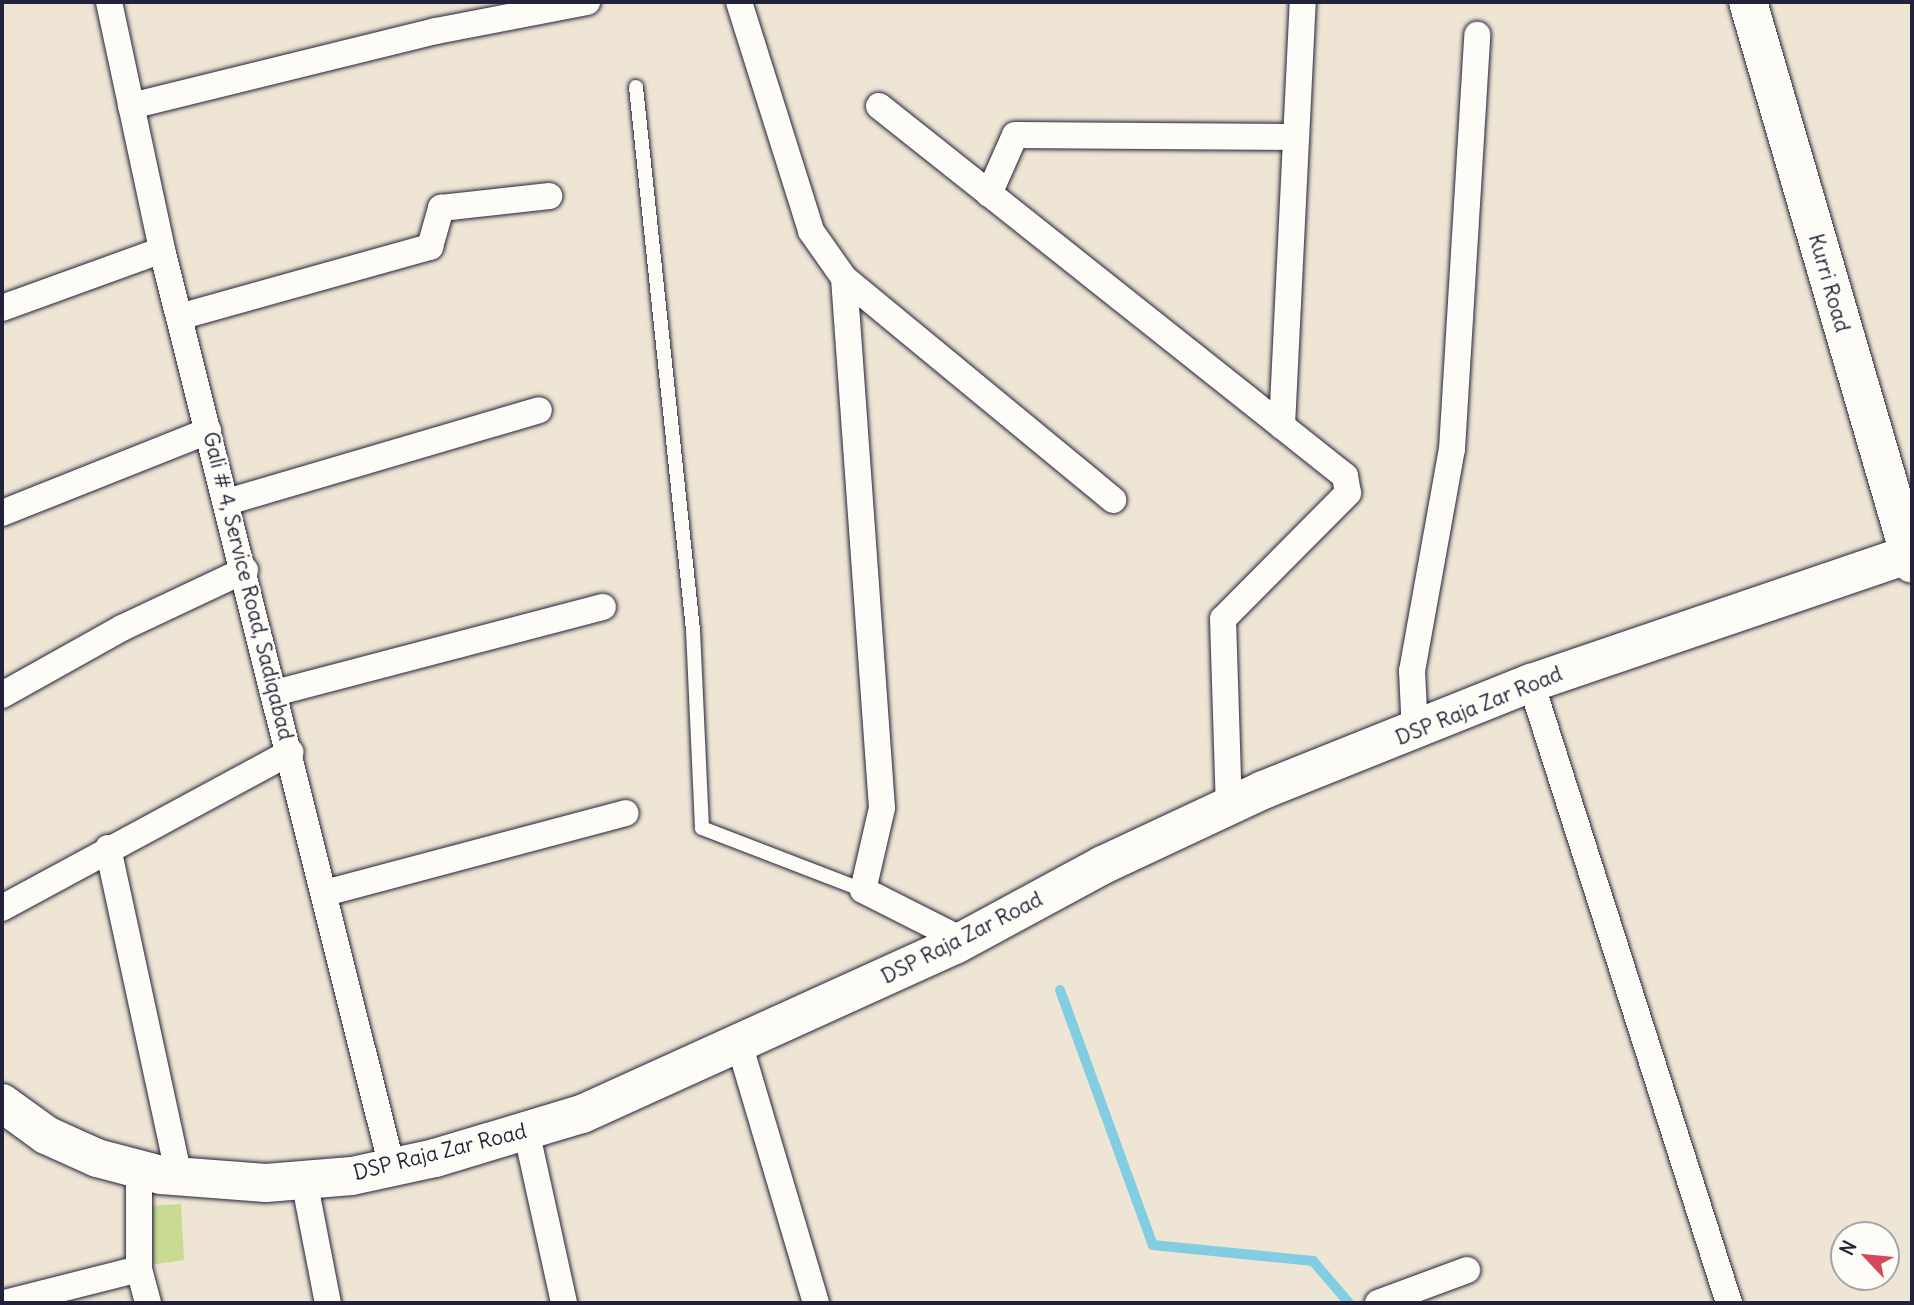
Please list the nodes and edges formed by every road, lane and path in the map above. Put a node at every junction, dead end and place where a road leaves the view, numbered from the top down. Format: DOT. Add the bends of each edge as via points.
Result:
graph roads {
  1 [pos="109,2"];
  2 [pos="587,2"];
  3 [pos="739,2"];
  4 [pos="1303,2"];
  5 [pos="1748,2"];
  6 [pos="1477,35"];
  7 [pos="636,87"];
  8 [pos="131,106"];
  9 [pos="879,106"];
  10 [pos="1295,137"];
  11 [pos="989,194"];
  12 [pos="549,196"];
  13 [pos="162,250"];
  14 [pos="844,278"];
  15 [pos="2,308"];
  16 [pos="179,317"];
  17 [pos="539,410"];
  18 [pos="1282,426"];
  19 [pos="208,431"];
  20 [pos="1113,500"];
  21 [pos="227,502"];
  22 [pos="2,513"];
  23 [pos="1911,557"];
  24 [pos="245,570"];
  25 [pos="603,607"];
  26 [pos="1531,683"];
  27 [pos="275,693"];
  28 [pos="2,695"];
  29 [pos="1415,732"];
  30 [pos="290,752"];
  31 [pos="1229,806"];
  32 [pos="626,813"];
  33 [pos="108,848"];
  34 [pos="863,890"];
  35 [pos="325,893"];
  36 [pos="2,908"];
  37 [pos="964,941"];
  38 [pos="739,1043"];
  39 [pos="2,1103"];
  40 [pos="526,1130"];
  41 [pos="392,1168"];
  42 [pos="139,1169"];
  43 [pos="179,1176"];
  44 [pos="304,1180"];
  45 [pos="139,1269"];
  46 [pos="1467,1270"];
  47 [pos="5,1303"];
  48 [pos="148,1303"];
  49 [pos="328,1303"];
  50 [pos="564,1303"];
  51 [pos="816,1303"];
  52 [pos="1378,1303"];
  53 [pos="1729,1303"];
  1 -- 8 [label="street, Gali # 4, Service Road, Sadiqabad"];
  2 -- 8 [label="street" via="436,31"];
  3 -- 14 [label="street" via="811,231"];
  4 -- 10 [label="street"];
  5 -- 23 [label="street, Kurri Road"];
  6 -- 29 [label="street" via="1452,449 1412,671"];
  7 -- 34 [label="lane" via="693,630 702,828"];
  8 -- 13 [label="street, Gali # 4, Service Road, Sadiqabad"];
  9 -- 11 [label="street"];
  10 -- 11 [label="street" via="1015,135"];
  10 -- 18 [label="street"];
  11 -- 18 [label="street"];
  12 -- 16 [label="street" via="441,208 430,247"];
  13 -- 15 [label="street"];
  13 -- 16 [label="street, Gali # 4, Service Road, Sadiqabad"];
  14 -- 20 [label="street"];
  14 -- 34 [label="street" via="882,808"];
  16 -- 19 [label="street, Gali # 4, Service Road, Sadiqabad"];
  17 -- 21 [label="street"];
  18 -- 31 [label="street" via="1345,476 1348,493 1223,619"];
  19 -- 21 [label="street, Gali # 4, Service Road, Sadiqabad"];
  19 -- 22 [label="street"];
  21 -- 24 [label="street, Gali # 4, Service Road, Sadiqabad"];
  23 -- 26 [label="street, DSP Raja Zar Road"];
  24 -- 27 [label="street, Gali # 4, Service Road, Sadiqabad"];
  24 -- 28 [label="street" via="122,628"];
  25 -- 27 [label="street"];
  26 -- 29 [label="street, DSP Raja Zar Road"];
  26 -- 53 [label="street"];
  27 -- 30 [label="street, Gali # 4, Service Road, Sadiqabad"];
  29 -- 31 [label="street, DSP Raja Zar Road"];
  30 -- 33 [label="street"];
  30 -- 35 [label="street, Gali # 4, Service Road, Sadiqabad"];
  31 -- 37 [label="street, DSP Raja Zar Road" via="1103,865"];
  32 -- 35 [label="street"];
  33 -- 36 [label="street"];
  33 -- 43 [label="street"];
  34 -- 37 [label="street"];
  35 -- 41 [label="street, Gali # 4, Service Road, Sadiqabad"];
  37 -- 38 [label="street, DSP Raja Zar Road"];
  38 -- 40 [label="street, DSP Raja Zar Road" via="582,1114"];
  38 -- 51 [label="street"];
  39 -- 42 [label="street, DSP Raja Zar Road" via="46,1135 97,1158"];
  40 -- 41 [label="street, DSP Raja Zar Road"];
  40 -- 50 [label="street"];
  41 -- 44 [label="street, DSP Raja Zar Road"];
  42 -- 43 [label="street, DSP Raja Zar Road"];
  42 -- 45 [label="street"];
  43 -- 44 [label="street, DSP Raja Zar Road"];
  44 -- 49 [label="street"];
  45 -- 47 [label="street"];
  45 -- 48 [label="street"];
  46 -- 52 [label="street"];
}
